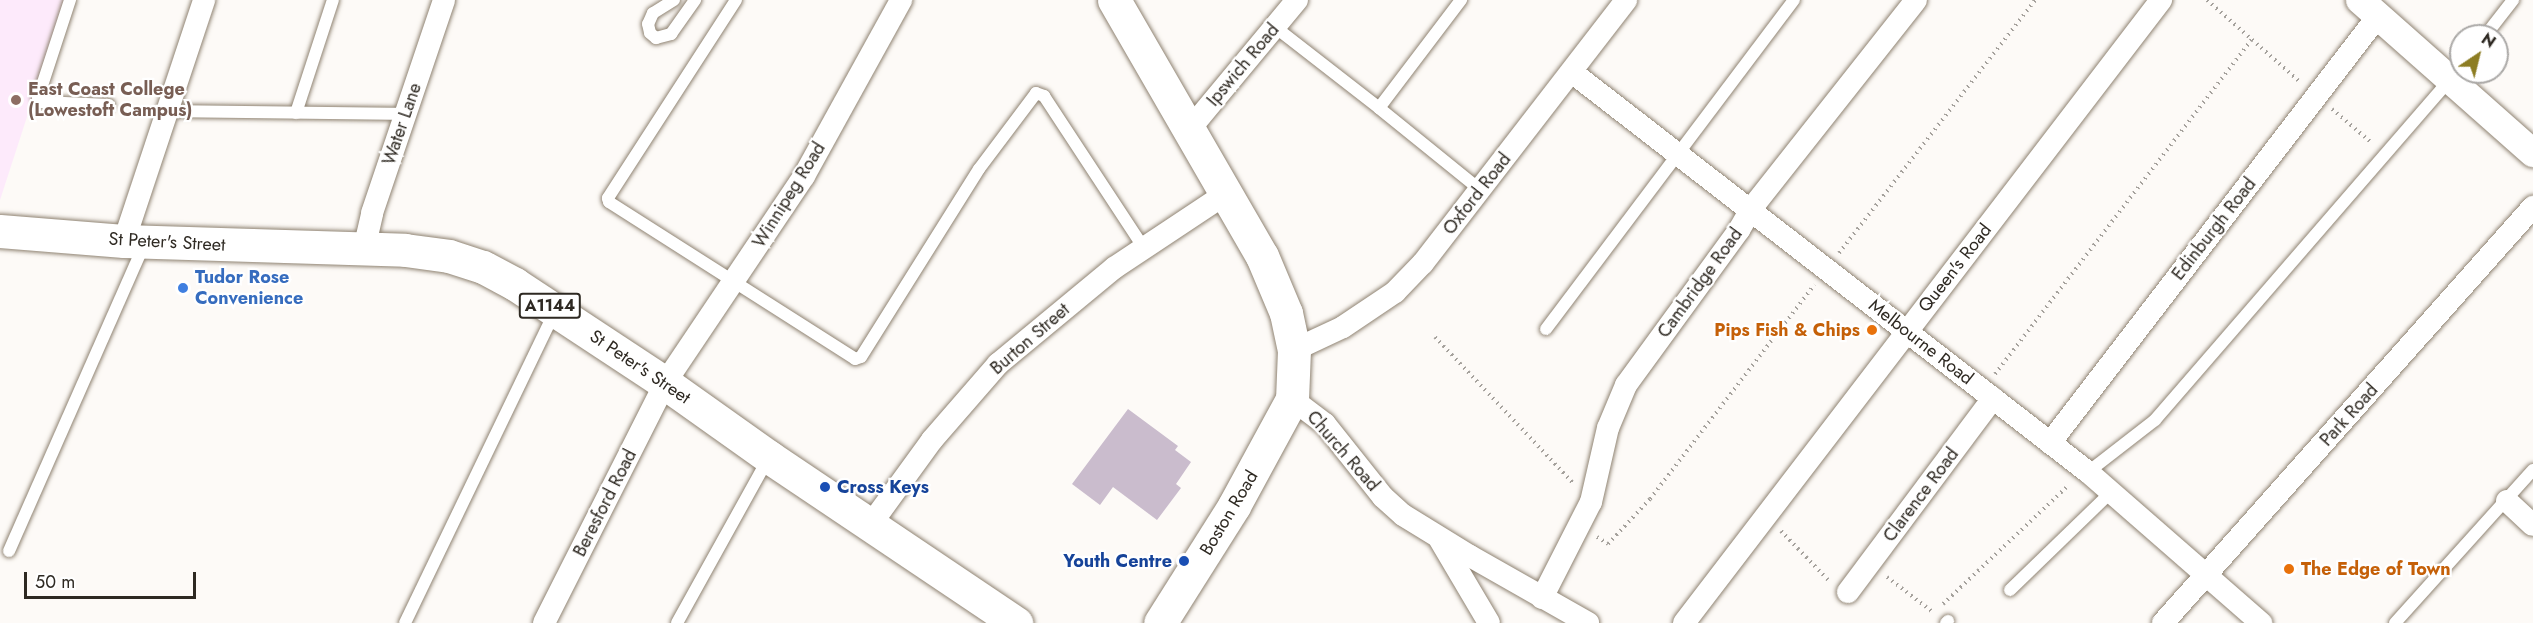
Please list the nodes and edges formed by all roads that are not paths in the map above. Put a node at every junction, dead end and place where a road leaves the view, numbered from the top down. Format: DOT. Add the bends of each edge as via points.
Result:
graph roads {
  1 [pos="70,0"];
  2 [pos="204,0"];
  3 [pos="333,0"];
  4 [pos="444,0"];
  5 [pos="674,0"];
  6 [pos="695,0"];
  7 [pos="736,0"];
  8 [pos="901,0"];
  9 [pos="1114,0"];
  10 [pos="1297,0"];
  11 [pos="1461,0"];
  12 [pos="1626,0"];
  13 [pos="1794,0"];
  14 [pos="1916,0"];
  15 [pos="2161,0"];
  16 [pos="2513,0"];
  17 [pos="2367,5"];
  18 [pos="2494,24"];
  19 [pos="1275,27"];
  20 [pos="2449,68"];
  21 [pos="1573,72"];
  22 [pos="2449,81"];
  23 [pos="2467,84"];
  24 [pos="109,105"];
  25 [pos="1379,108"];
  26 [pos="168,111"];
  27 [pos="296,113"];
  28 [pos="406,114"];
  29 [pos="1189,130"];
  30 [pos="1677,152"];
  31 [pos="2533,153"];
  32 [pos="1479,189"];
  33 [pos="1227,193"];
  34 [pos="2533,207"];
  35 [pos="1751,209"];
  36 [pos="0,231"];
  37 [pos="135,241"];
  38 [pos="1143,247"];
  39 [pos="364,249"];
  40 [pos="733,282"];
  41 [pos="555,310"];
  42 [pos="1546,329"];
  43 [pos="1907,331"];
  44 [pos="1294,350"];
  45 [pos="665,383"];
  46 [pos="1988,394"];
  47 [pos="1292,399"];
  48 [pos="2050,442"];
  49 [pos="769,457"];
  50 [pos="2533,470"];
  51 [pos="2086,471"];
  52 [pos="2112,492"];
  53 [pos="2507,501"];
  54 [pos="871,524"];
  55 [pos="2533,525"];
  56 [pos="1440,538"];
  57 [pos="9,551"];
  58 [pos="2207,574"];
  59 [pos="2010,590"];
  60 [pos="1848,592"];
  61 [pos="1542,598"];
  62 [pos="999,618"];
  63 [pos="405,623"];
  64 [pos="544,623"];
  65 [pos="677,623"];
  66 [pos="1160,623"];
  67 [pos="1489,623"];
  68 [pos="1588,623"];
  69 [pos="1684,623"];
  70 [pos="2163,623"];
  71 [pos="2261,623"];
  72 [pos="2395,623"];
  1 -- 24 [label="lane" via="38,98 42,102"];
  2 -- 26 [label="street"];
  3 -- 27 [label="lane"];
  4 -- 28 [label="street, Water Lane"];
  5 -- 6 [label="lane" via="654,14 648,24 656,38 671,34"];
  7 -- 40 [label="lane" via="608,198"];
  8 -- 40 [label="street, Winnipeg Road" via="804,176"];
  9 -- 29 [label="main road, Church Road"];
  10 -- 19 [label="street, Ipswich Road"];
  11 -- 25 [label="lane"];
  12 -- 21 [label="street, Oxford Road"];
  13 -- 30 [label="lane"];
  14 -- 35 [label="street, Cambridge Road"];
  15 -- 43 [label="street, Queen's Road"];
  16 -- 18 [label="lane"];
  17 -- 20 [label="street"];
  17 -- 48 [label="street, Edinburgh Road" via="2317,96"];
  19 -- 25 [label="lane"];
  19 -- 29 [label="street, Ipswich Road"];
  21 -- 30 [label="street, Melbourne Road"];
  21 -- 32 [label="street, Oxford Road"];
  22 -- 51 [label="lane" via="2155,420"];
  23 -- 31 [label="street"];
  25 -- 32 [label="lane"];
  26 -- 27 [label="lane"];
  26 -- 37 [label="street"];
  27 -- 28 [label="lane"];
  28 -- 39 [label="street, Water Lane" via="372,213"];
  29 -- 33 [label="main road, Church Road"];
  30 -- 35 [label="street, Melbourne Road"];
  30 -- 42 [label="lane"];
  32 -- 44 [label="street, Oxford Road" via="1423,264 1395,292 1343,327"];
  33 -- 38 [label="street, Burton Street"];
  33 -- 44 [label="main road, Church Road" via="1262,256 1286,313"];
  34 -- 58 [label="street, Park Road"];
  35 -- 43 [label="street, Melbourne Road"];
  35 -- 61 [label="street, Cambridge Road" via="1626,385 1608,428 1591,502"];
  36 -- 37 [label="main road, St Peter's Street / A1144"];
  37 -- 39 [label="main road, St Peter's Street / A1144"];
  37 -- 57 [label="lane"];
  38 -- 40 [label="lane" via="1036,93 979,169 861,357 855,359"];
  38 -- 54 [label="street, Burton Street" via="998,364 932,440"];
  39 -- 41 [label="main road, St Peter's Street / A1144" via="458,258 515,284"];
  40 -- 45 [label="street, Winnipeg Road"];
  41 -- 45 [label="main road, St Peter's Street / A1144"];
  41 -- 63 [label="lane"];
  43 -- 46 [label="street, Melbourne Road"];
  43 -- 69 [label="street, Queen's Road"];
  44 -- 47 [label="main road, Church Road"];
  45 -- 49 [label="main road, St Peter's Street / A1144"];
  45 -- 64 [label="street, Beresford Road"];
  46 -- 48 [label="street, Melbourne Road"];
  46 -- 60 [label="street, Clarence Road"];
  47 -- 56 [label="street, Church Road" via="1325,424 1383,497"];
  47 -- 66 [label="main road, Boston Road" via="1234,506"];
  48 -- 51 [label="street, Melbourne Road"];
  49 -- 54 [label="main road, St Peter's Street / A1144"];
  49 -- 65 [label="lane"];
  50 -- 53 [label="lane"];
  51 -- 52 [label="street, Melbourne Road"];
  52 -- 58 [label="street, Melbourne Road"];
  52 -- 59 [label="lane"];
  53 -- 55 [label="street"];
  53 -- 72 [label="lane"];
  54 -- 62 [label="main road, St Peter's Street / A1144"];
  56 -- 61 [label="street, Church Road"];
  56 -- 67 [label="street"];
  58 -- 70 [label="street, Park Road"];
  58 -- 71 [label="street, Melbourne Road"];
  61 -- 68 [label="street, Church Road"];
}
